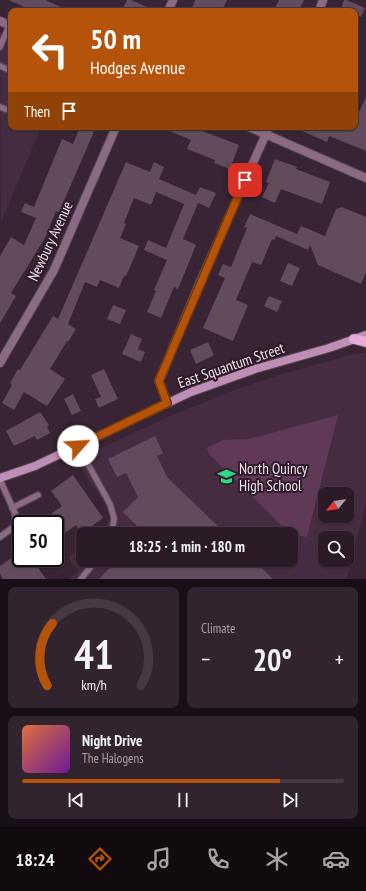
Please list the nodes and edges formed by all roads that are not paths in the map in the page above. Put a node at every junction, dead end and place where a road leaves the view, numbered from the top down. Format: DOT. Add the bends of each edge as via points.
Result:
graph roads {
  1 [pos="8,30"];
  2 [pos="0,47"];
  3 [pos="115,130"];
  4 [pos="267,131"];
  5 [pos="366,178"];
  6 [pos="366,335"];
  7 [pos="354,339"];
  8 [pos="366,342"];
  9 [pos="0,363"];
  10 [pos="167,403"];
  11 [pos="78,446"];
  12 [pos="0,479"];
  13 [pos="38,495"];
  14 [pos="12,508"];
  15 [pos="113,527"];
  16 [pos="0,536"];
  17 [pos="90,567"];
  18 [pos="80,579"];
  1 -- 2 [label="lane"];
  3 -- 9 [label="street, Newbury Avenue" via="54,270"];
  4 -- 5 [label="street"];
  4 -- 10 [label="street" via="159,381"];
  6 -- 7 [label="main road, East Squantum Street"];
  7 -- 8 [label="main road"];
  7 -- 10 [label="main road, East Squantum Street" via="255,369"];
  10 -- 11 [label="main road, East Squantum Street"];
  11 -- 12 [label="main road, East Squantum Street"];
  11 -- 15 [label="lane" via="110,504 114,518"];
  12 -- 14 [label="lane"];
  13 -- 14 [label="lane"];
  14 -- 16 [label="lane" via="15,526"];
  17 -- 18 [label="lane"];
}
